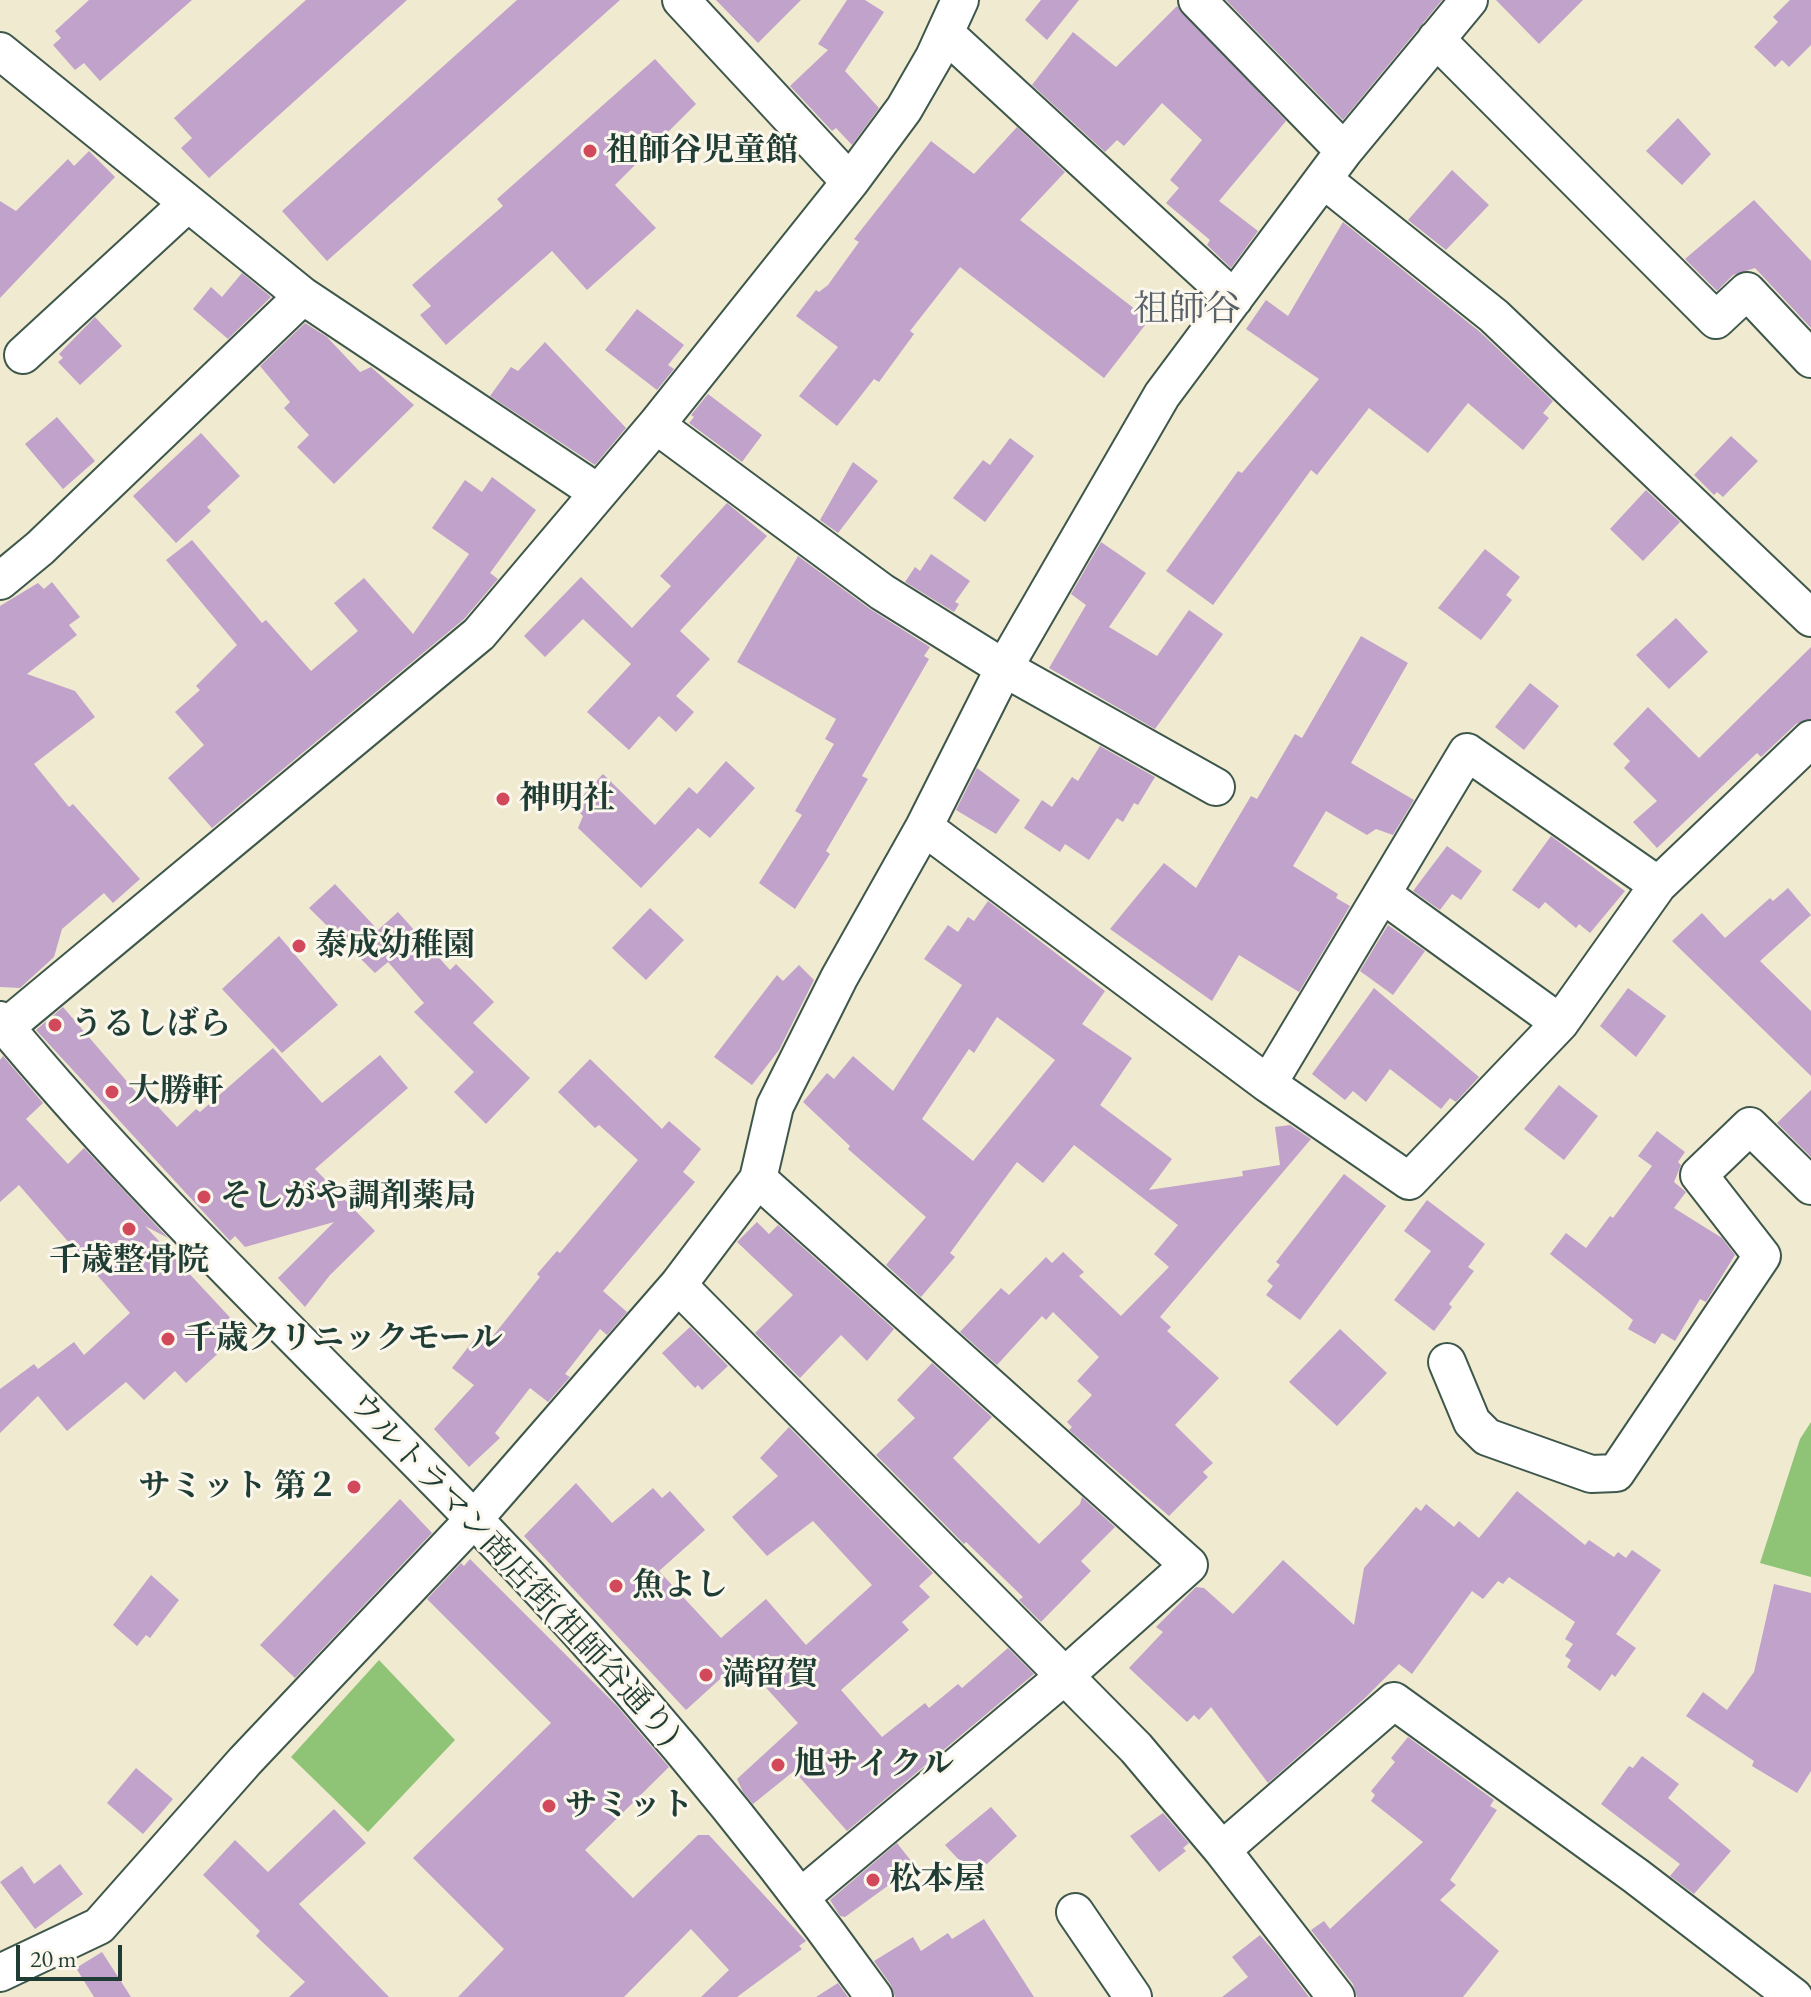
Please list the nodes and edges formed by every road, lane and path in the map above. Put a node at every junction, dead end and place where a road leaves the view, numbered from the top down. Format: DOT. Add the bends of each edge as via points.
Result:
graph roads {
  1 [pos="681,0"];
  2 [pos="960,0"];
  3 [pos="1197,0"];
  4 [pos="1469,0"];
  5 [pos="945,33"];
  6 [pos="1436,39"];
  7 [pos="1,52"];
  8 [pos="1334,166"];
  9 [pos="850,182"];
  10 [pos="187,204"];
  11 [pos="303,296"];
  12 [pos="1234,299"];
  13 [pos="23,355"];
  14 [pos="1811,359"];
  15 [pos="656,425"];
  16 [pos="597,492"];
  17 [pos="0,581"];
  18 [pos="1811,618"];
  19 [pos="1004,668"];
  20 [pos="1811,739"];
  21 [pos="1216,787"];
  22 [pos="924,827"];
  23 [pos="1658,885"];
  24 [pos="1382,894"];
  25 [pos="1560,1023"];
  26 [pos="3,1024"];
  27 [pos="1268,1084"];
  28 [pos="758,1179"];
  29 [pos="1811,1186"];
  30 [pos="678,1285"];
  31 [pos="1447,1362"];
  32 [pos="474,1519"];
  33 [pos="1067,1674"];
  34 [pos="1222,1850"];
  35 [pos="802,1896"];
  36 [pos="1073,1913"];
  37 [pos="0,1973"];
  38 [pos="874,1997"];
  39 [pos="1133,1997"];
  40 [pos="1336,1997"];
  41 [pos="1794,1997"];
  1 -- 9 [label="street"];
  2 -- 5 [label="street"];
  3 -- 8 [label="street"];
  4 -- 6 [label="street"];
  5 -- 9 [label="street" via="904,109"];
  5 -- 12 [label="street"];
  6 -- 8 [label="street"];
  6 -- 14 [label="street" via="1716,320 1747,291"];
  7 -- 10 [label="street"];
  8 -- 12 [label="street"];
  8 -- 18 [label="street"];
  9 -- 15 [label="street"];
  10 -- 11 [label="street"];
  10 -- 13 [label="street"];
  11 -- 16 [label="street"];
  11 -- 17 [label="street"];
  12 -- 19 [label="street" via="1162,395"];
  15 -- 16 [label="street"];
  15 -- 19 [label="street" via="882,592"];
  16 -- 26 [label="street" via="479,634"];
  19 -- 21 [label="street"];
  19 -- 22 [label="street"];
  20 -- 23 [label="street"];
  22 -- 27 [label="street"];
  22 -- 28 [label="street" via="775,1106"];
  23 -- 24 [label="street" via="1467,752"];
  23 -- 25 [label="street"];
  24 -- 25 [label="street"];
  24 -- 27 [label="street"];
  25 -- 27 [label="street" via="1409,1181"];
  26 -- 32 [label="street, ウルトラマン商店街(祖師谷通り)" via="132,1171"];
  28 -- 30 [label="street"];
  28 -- 33 [label="street" via="1189,1565"];
  29 -- 31 [label="street" via="1750,1126 1699,1175 1762,1256 1616,1473 1591,1474 1487,1437 1472,1422"];
  30 -- 32 [label="street"];
  30 -- 33 [label="street"];
  32 -- 35 [label="street, ウルトラマン商店街(祖師谷通り)" via="668,1729"];
  32 -- 37 [label="street" via="245,1761 99,1926"];
  33 -- 34 [label="street"];
  33 -- 35 [label="street"];
  34 -- 40 [label="street"];
  34 -- 41 [label="street" via="1394,1701"];
  35 -- 38 [label="street, ウルトラマン商店街(祖師谷通り)"];
  36 -- 39 [label="street"];
}
